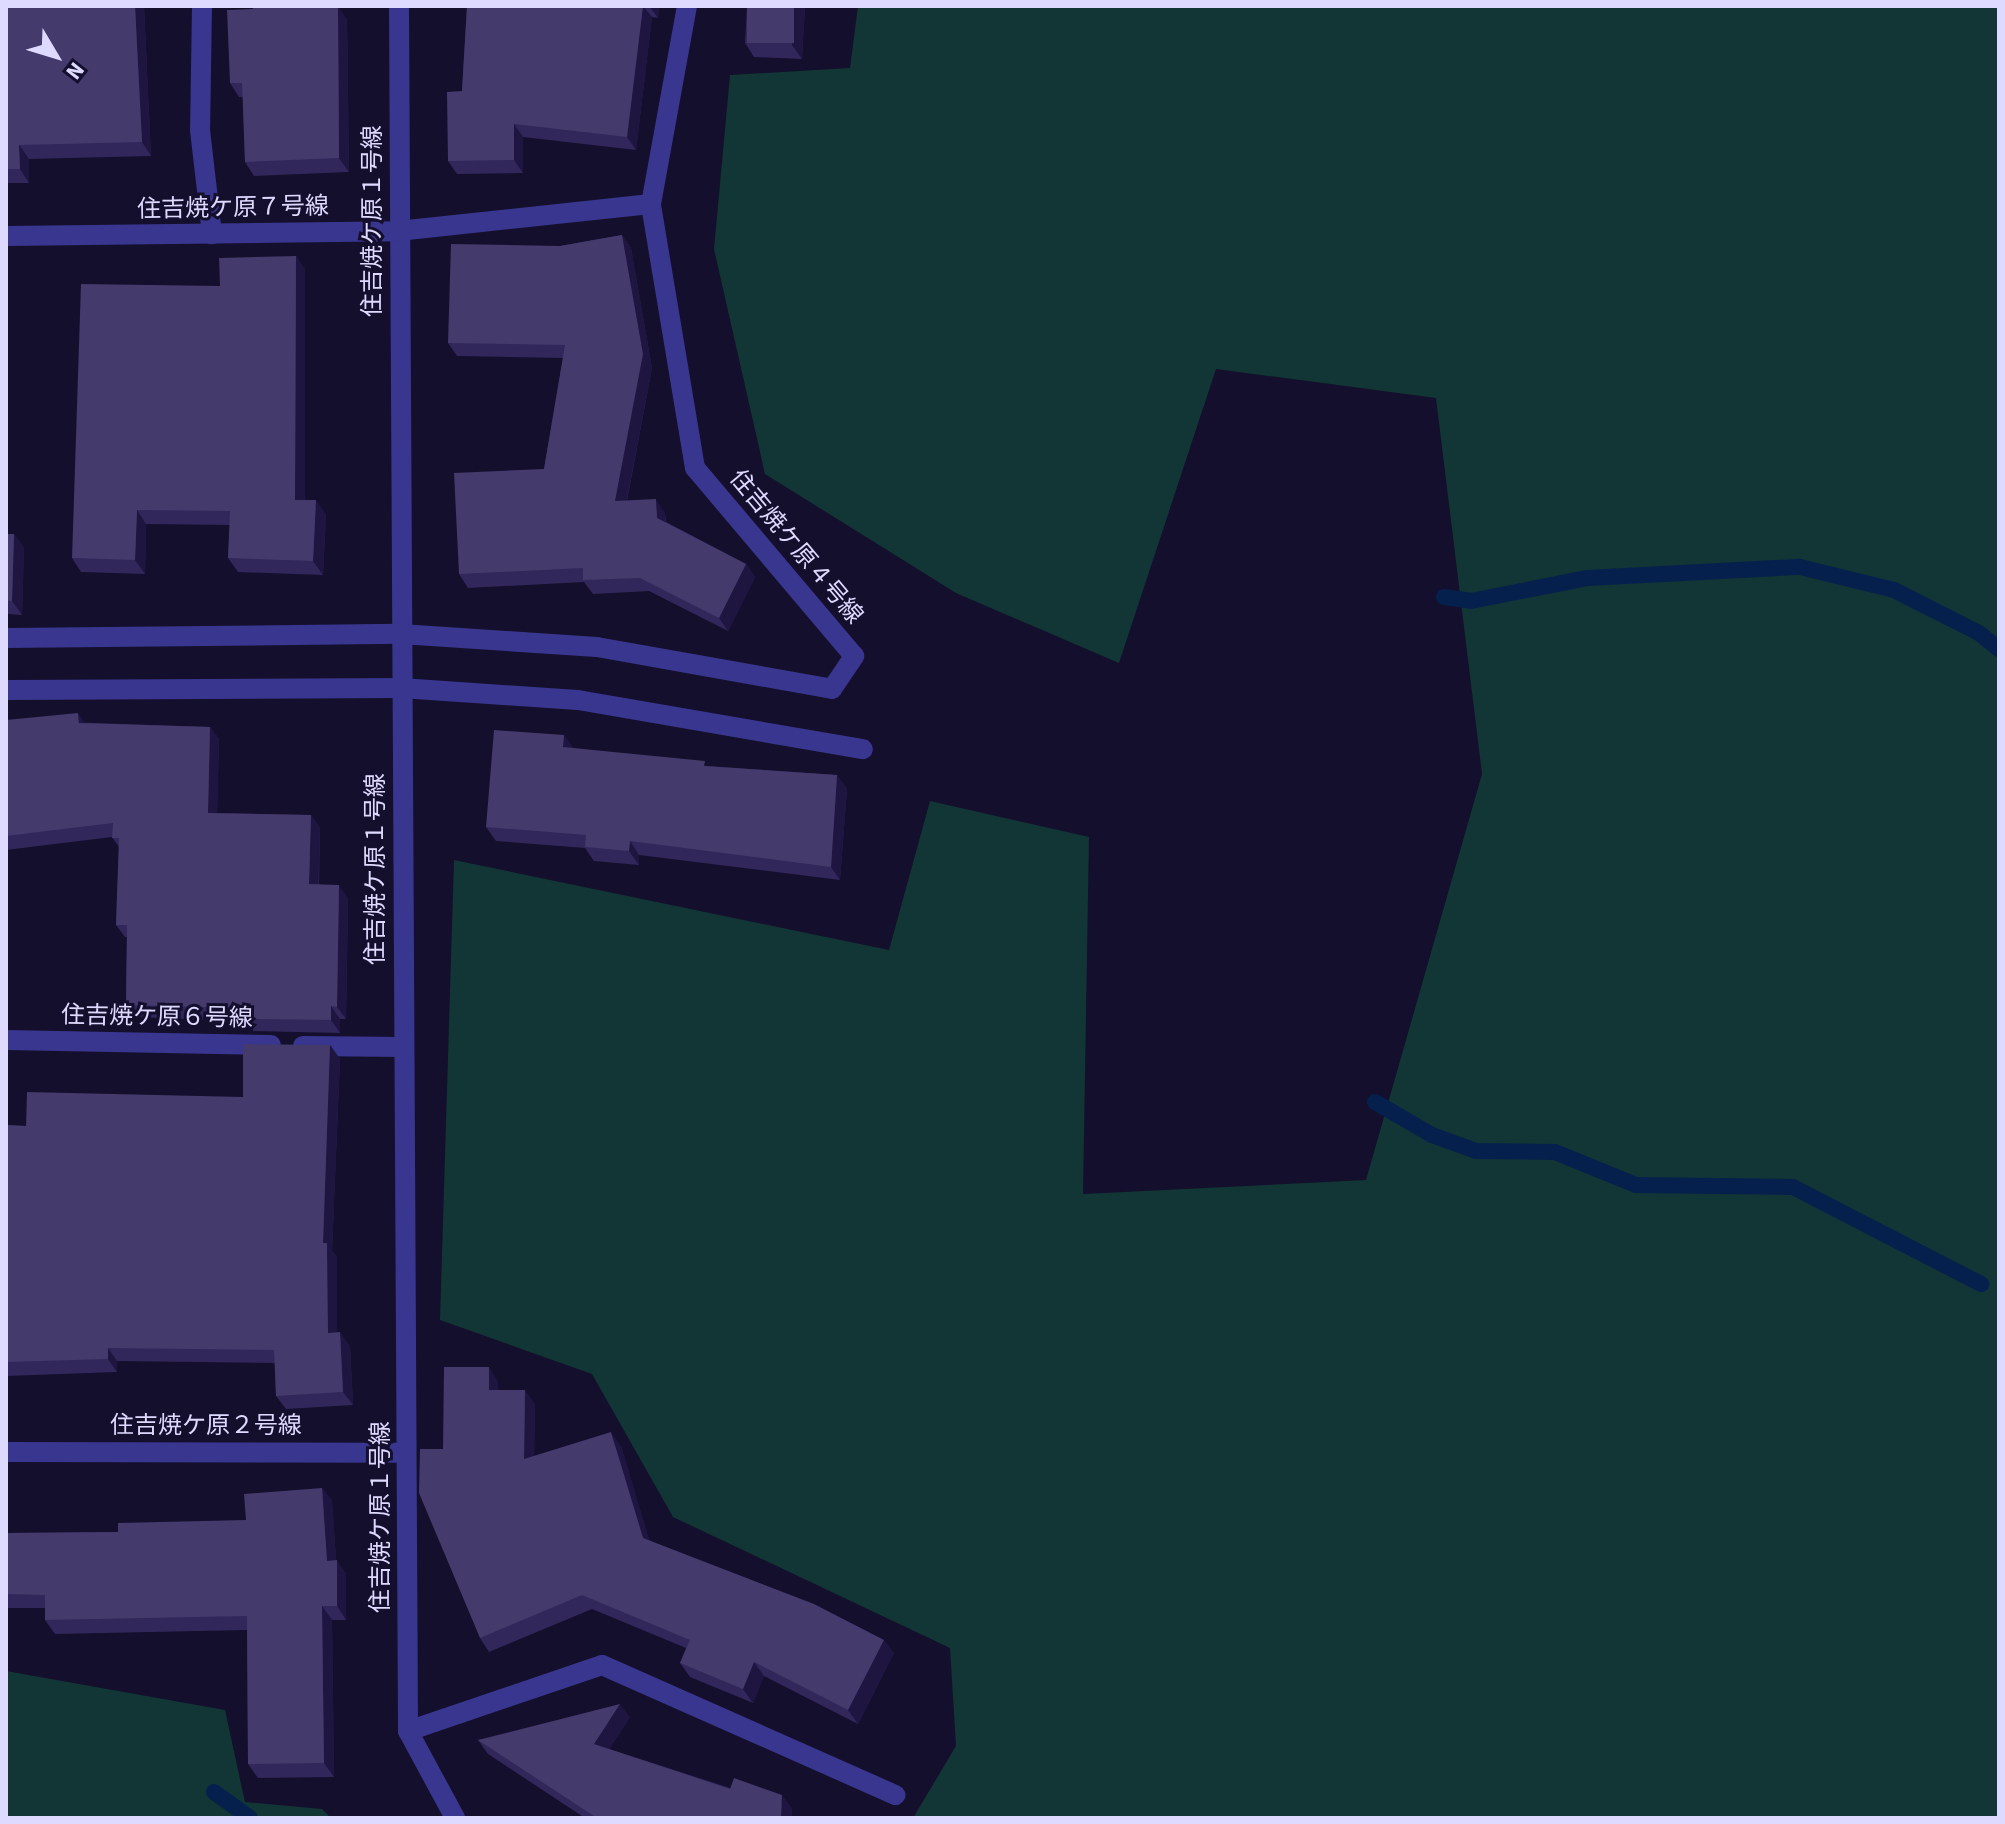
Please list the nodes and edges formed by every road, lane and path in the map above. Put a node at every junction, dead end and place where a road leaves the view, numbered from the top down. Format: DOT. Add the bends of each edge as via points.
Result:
graph roads {
  1 [pos="202,6"];
  2 [pos="399,6"];
  3 [pos="687,6"];
  4 [pos="651,204"];
  5 [pos="398,231"];
  6 [pos="212,234"];
  7 [pos="6,236"];
  8 [pos="401,634"];
  9 [pos="6,638"];
  10 [pos="401,688"];
  11 [pos="6,690"];
  12 [pos="863,749"];
  13 [pos="6,1040"];
  14 [pos="403,1047"];
  15 [pos="6,1452"];
  16 [pos="406,1453"];
  17 [pos="408,1731"];
  18 [pos="895,1795"];
  19 [pos="455,1818"];
  1 -- 6 [label="street" via="200,130"];
  2 -- 5 [label="street, 住吉焼ケ原１号線"];
  3 -- 4 [label="street, 住吉焼ケ原４号線"];
  4 -- 5 [label="street, 住吉焼ケ原７号線"];
  4 -- 8 [label="street, 住吉焼ケ原４号線" via="695,468 854,656 832,689 597,647"];
  5 -- 6 [label="street, 住吉焼ケ原７号線"];
  5 -- 8 [label="street, 住吉焼ケ原１号線"];
  6 -- 7 [label="street, 住吉焼ケ原７号線"];
  8 -- 9 [label="street"];
  8 -- 10 [label="street, 住吉焼ケ原１号線"];
  10 -- 11 [label="street"];
  10 -- 12 [label="street" via="578,700"];
  10 -- 14 [label="street, 住吉焼ケ原１号線"];
  13 -- 14 [label="street, 住吉焼ケ原６号線"];
  14 -- 16 [label="street, 住吉焼ケ原１号線"];
  15 -- 16 [label="street, 住吉焼ケ原２号線"];
  16 -- 17 [label="street, 住吉焼ケ原１号線"];
  17 -- 18 [label="street" via="602,1665"];
  17 -- 19 [label="street, 住吉焼ケ原１号線"];
}
